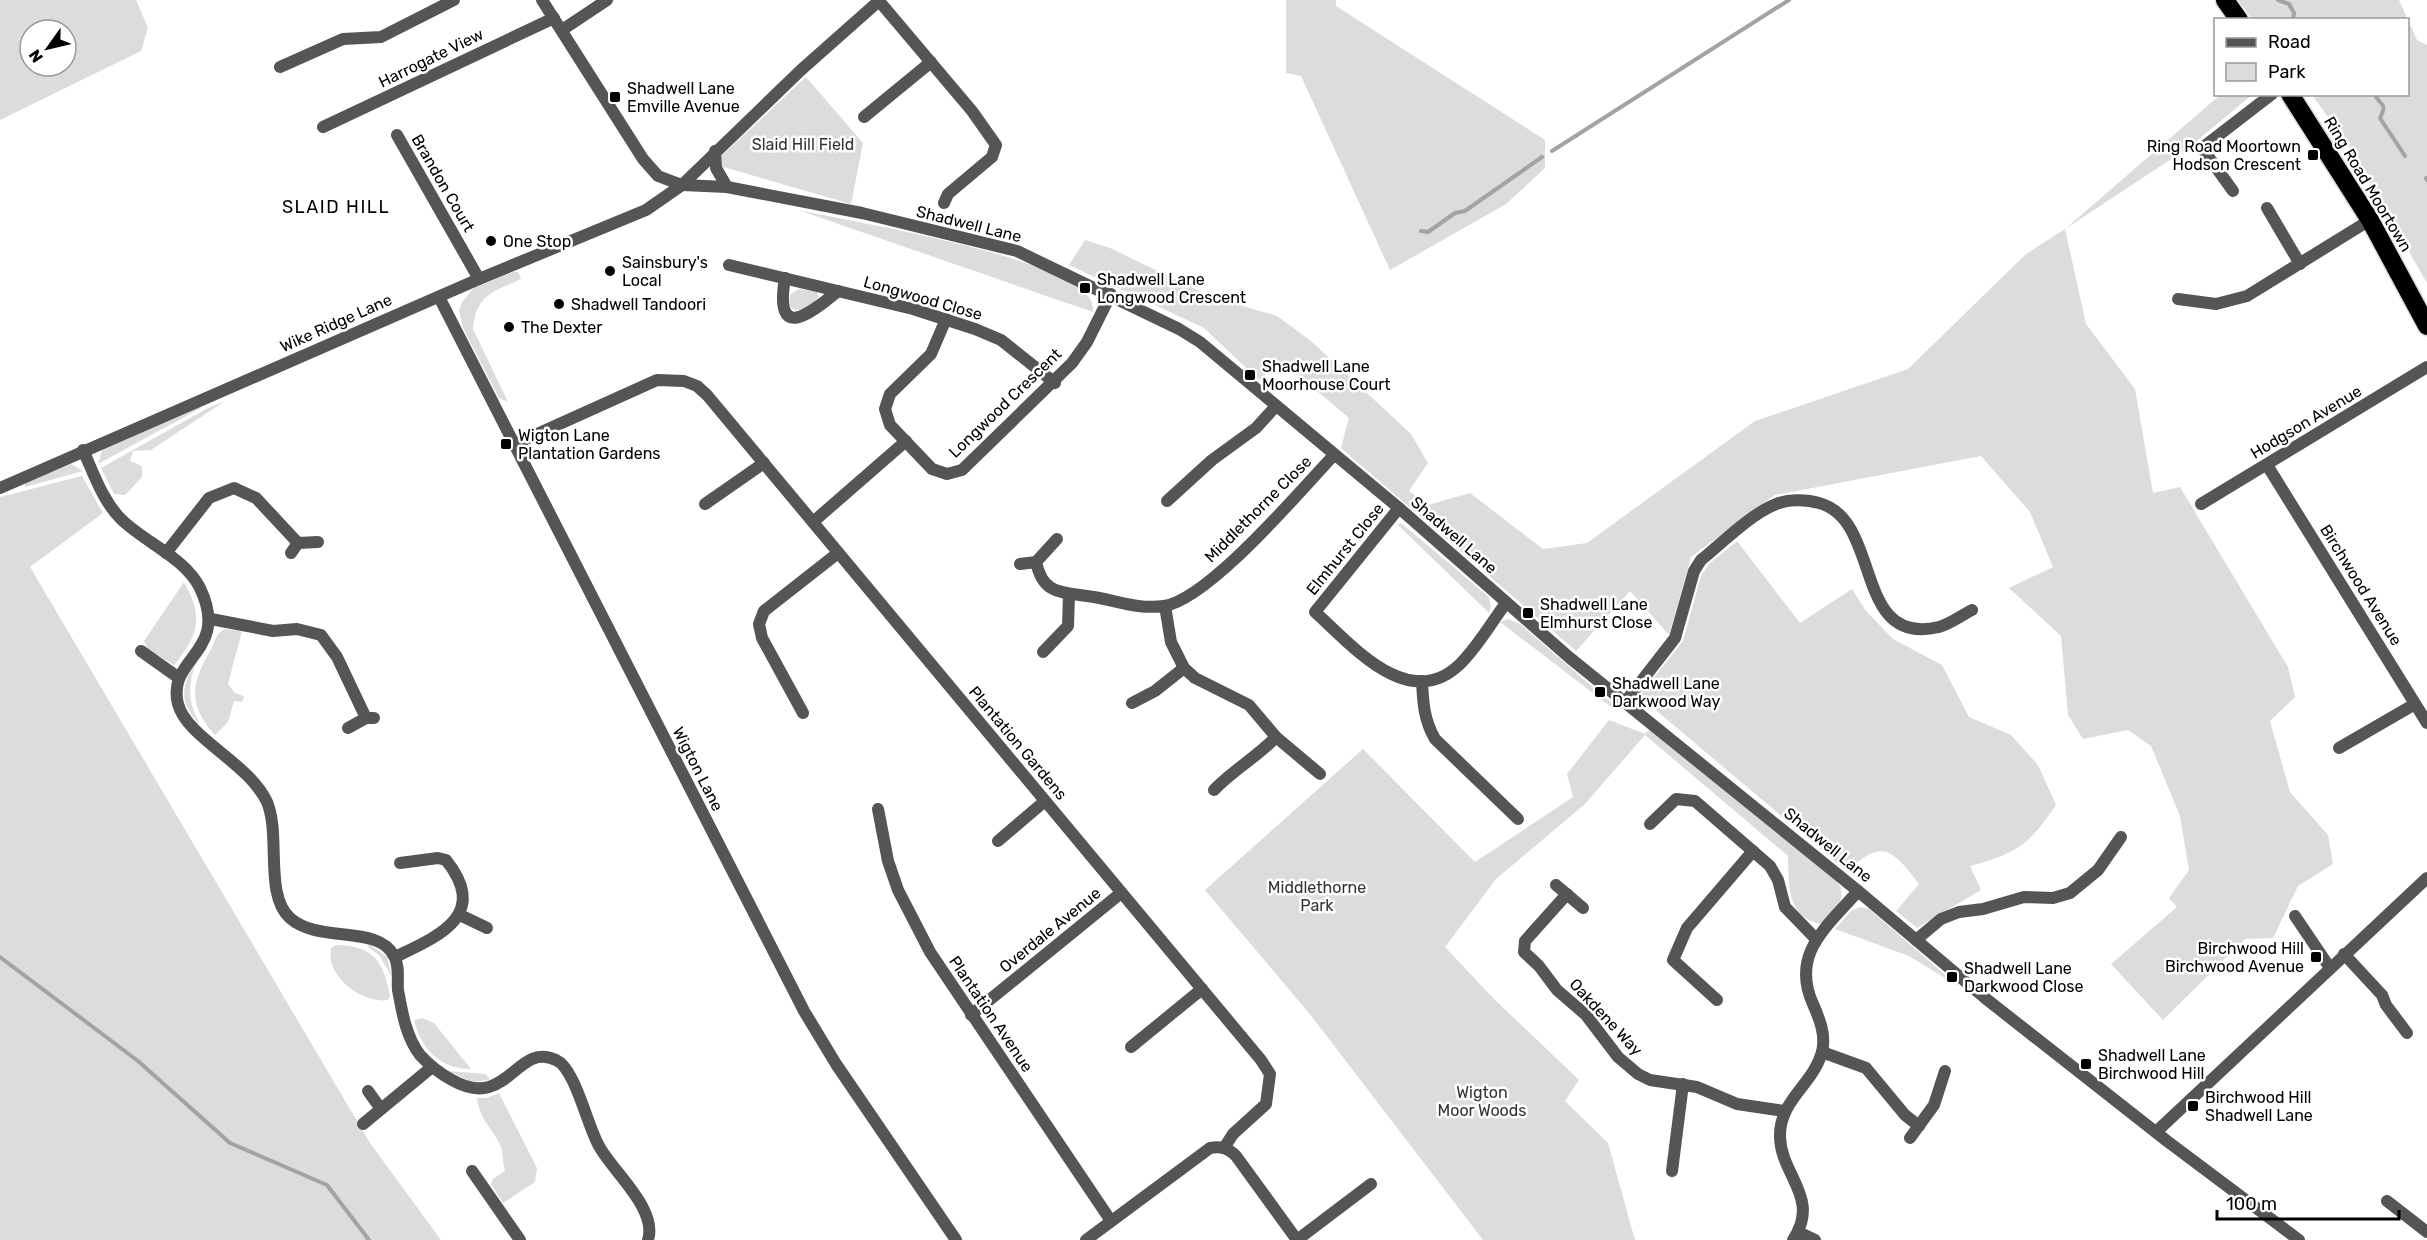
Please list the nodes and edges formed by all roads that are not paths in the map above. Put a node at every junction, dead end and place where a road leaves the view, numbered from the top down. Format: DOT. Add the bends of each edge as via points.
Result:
graph roads {
  1 [pos="454,0"];
  2 [pos="542,0"];
  3 [pos="607,0"];
  4 [pos="2225,0"];
  5 [pos="880,1"];
  6 [pos="554,18"];
  7 [pos="2238,18"];
  8 [pos="562,30"];
  9 [pos="931,62"];
  10 [pos="280,67"];
  11 [pos="2269,96"];
  12 [pos="2291,96"];
  13 [pos="864,117"];
  14 [pos="324,127"];
  15 [pos="397,135"];
  16 [pos="715,151"];
  17 [pos="682,184"];
  18 [pos="727,187"];
  19 [pos="2233,191"];
  20 [pos="944,203"];
  21 [pos="2267,208"];
  22 [pos="2370,220"];
  23 [pos="2300,264"];
  24 [pos="729,265"];
  25 [pos="784,278"];
  26 [pos="479,279"];
  27 [pos="838,291"];
  28 [pos="1111,294"];
  29 [pos="439,297"];
  30 [pos="2178,298"];
  31 [pos="946,319"];
  32 [pos="2427,326"];
  33 [pos="2427,368"];
  34 [pos="1055,383"];
  35 [pos="1276,406"];
  36 [pos="906,441"];
  37 [pos="515,444"];
  38 [pos="83,450"];
  39 [pos="1334,455"];
  40 [pos="764,463"];
  41 [pos="2267,465"];
  42 [pos="0,488"];
  43 [pos="1167,501"];
  44 [pos="705,504"];
  45 [pos="2201,504"];
  46 [pos="1399,508"];
  47 [pos="813,522"];
  48 [pos="1057,539"];
  49 [pos="318,542"];
  50 [pos="166,553"];
  51 [pos="838,553"];
  52 [pos="1036,562"];
  53 [pos="1020,564"];
  54 [pos="1069,595"];
  55 [pos="1506,603"];
  56 [pos="1164,606"];
  57 [pos="1972,610"];
  58 [pos="211,619"];
  59 [pos="141,651"];
  60 [pos="1043,652"];
  61 [pos="1184,668"];
  62 [pos="179,678"];
  63 [pos="1422,681"];
  64 [pos="1626,701"];
  65 [pos="1132,703"];
  66 [pos="2415,704"];
  67 [pos="803,712"];
  68 [pos="2427,723"];
  69 [pos="348,728"];
  70 [pos="1276,737"];
  71 [pos="2339,748"];
  72 [pos="1320,774"];
  73 [pos="1214,790"];
  74 [pos="1045,801"];
  75 [pos="878,809"];
  76 [pos="1518,819"];
  77 [pos="1650,824"];
  78 [pos="2121,837"];
  79 [pos="998,842"];
  80 [pos="1753,851"];
  81 [pos="400,863"];
  82 [pos="2427,878"];
  83 [pos="1556,885"];
  84 [pos="1858,891"];
  85 [pos="1121,893"];
  86 [pos="1567,894"];
  87 [pos="1583,908"];
  88 [pos="460,915"];
  89 [pos="2295,916"];
  90 [pos="487,928"];
  91 [pos="1816,939"];
  92 [pos="1916,940"];
  93 [pos="2344,954"];
  94 [pos="395,957"];
  95 [pos="2330,968"];
  96 [pos="1202,989"];
  97 [pos="1717,1000"];
  98 [pos="971,1015"];
  99 [pos="2406,1025"];
  100 [pos="1131,1047"];
  101 [pos="1822,1052"];
  102 [pos="432,1067"];
  103 [pos="1944,1071"];
  104 [pos="1683,1084"];
  105 [pos="368,1091"];
  106 [pos="381,1109"];
  107 [pos="1784,1111"];
  108 [pos="363,1124"];
  109 [pos="1918,1126"];
  110 [pos="2156,1132"];
  111 [pos="1910,1137"];
  112 [pos="1224,1148"];
  113 [pos="1672,1170"];
  114 [pos="472,1171"];
  115 [pos="1371,1184"];
  116 [pos="2387,1201"];
  117 [pos="1111,1221"];
  118 [pos="2427,1232"];
  119 [pos="1795,1236"];
  120 [pos="520,1240"];
  121 [pos="648,1240"];
  122 [pos="956,1240"];
  123 [pos="1086,1240"];
  124 [pos="1297,1240"];
  125 [pos="1815,1240"];
  126 [pos="2299,1240"];
  1 -- 10 [label="street" via="381,37 343,39"];
  2 -- 6 [label="street, Shadwell Lane"];
  3 -- 8 [label="street"];
  4 -- 7 [label="highway"];
  5 -- 9 [label="street"];
  5 -- 16 [label="street, Wike Ridge Lane"];
  6 -- 8 [label="street, Shadwell Lane"];
  6 -- 14 [label="street, Harrogate View"];
  8 -- 17 [label="street, Shadwell Lane" via="643,159 658,176"];
  9 -- 13 [label="street"];
  9 -- 20 [label="street" via="996,145 992,157 948,194"];
  11 -- 19 [label="street" via="2202,148"];
  12 -- 22 [label="highway, Ring Road Moortown"];
  15 -- 26 [label="street, Brandon Court"];
  16 -- 17 [label="street, Wike Ridge Lane"];
  16 -- 18 [label="street" via="716,168"];
  17 -- 18 [label="street, Shadwell Lane"];
  17 -- 26 [label="street, Wike Ridge Lane" via="646,210"];
  18 -- 28 [label="street, Shadwell Lane" via="862,213 1017,251"];
  21 -- 23 [label="street"];
  22 -- 23 [label="street"];
  22 -- 32 [label="highway, Ring Road Moortown"];
  23 -- 30 [label="street" via="2232,302 2216,304"];
  24 -- 25 [label="street, Longwood Close"];
  25 -- 27 [label="street, Longwood Close"];
  25 -- 27 [label="street, Longwood Close" via="781,304 796,318 807,316"];
  26 -- 29 [label="street, Wike Ridge Lane"];
  27 -- 31 [label="street, Longwood Close"];
  28 -- 34 [label="street, Longwood Crescent" via="1087,342"];
  28 -- 35 [label="street, Shadwell Lane" via="1200,342"];
  29 -- 37 [label="street, Wigton Lane"];
  29 -- 38 [label="street, Wike Ridge Lane"];
  31 -- 34 [label="street, Longwood Close" via="1001,340"];
  31 -- 36 [label="street, Longwood Crescent" via="931,354 886,401 886,418"];
  33 -- 41 [label="street, Hodgson Avenue"];
  34 -- 36 [label="street, Longwood Crescent" via="955,473 932,469"];
  35 -- 39 [label="street, Shadwell Lane"];
  35 -- 43 [label="street" via="1256,428 1212,460"];
  36 -- 47 [label="street"];
  37 -- 40 [label="street, Plantation Gardens" via="657,380 670,379 697,386"];
  37 -- 122 [label="street, Wigton Lane" via="804,1011"];
  38 -- 42 [label="street, Wike Ridge Lane"];
  38 -- 50 [label="street" via="113,511"];
  39 -- 46 [label="street, Shadwell Lane"];
  39 -- 56 [label="street, Middlethorne Close" via="1225,569 1179,602"];
  40 -- 44 [label="street"];
  40 -- 47 [label="street, Plantation Gardens"];
  41 -- 45 [label="street, Hodgson Avenue"];
  41 -- 66 [label="street, Birchwood Avenue"];
  46 -- 55 [label="street, Shadwell Lane"];
  46 -- 63 [label="street, Elmhurst Close" via="1315,612 1379,669 1394,677"];
  47 -- 51 [label="street, Plantation Gardens"];
  48 -- 52 [label="street"];
  49 -- 50 [label="street" via="295,548 256,498 234,488 209,498"];
  50 -- 58 [label="street" via="198,584"];
  51 -- 67 [label="street" via="760,617 762,638"];
  51 -- 74 [label="street, Plantation Gardens"];
  52 -- 53 [label="street"];
  52 -- 54 [label="street, Middlethorne Close" via="1048,587"];
  54 -- 56 [label="street, Middlethorne Close" via="1093,596 1138,607"];
  54 -- 60 [label="street" via="1068,626"];
  55 -- 63 [label="street, Elmhurst Close" via="1459,665 1445,675"];
  55 -- 64 [label="street, Shadwell Lane"];
  56 -- 61 [label="street" via="1171,642"];
  57 -- 64 [label="street" via="1941,626 1922,629 1904,625 1879,604 1862,550 1842,514 1811,501 1774,504 1701,560 1675,638"];
  58 -- 62 [label="street" via="203,645"];
  58 -- 69 [label="street" via="321,635 371,718"];
  59 -- 62 [label="street"];
  61 -- 65 [label="street"];
  61 -- 70 [label="street" via="1195,678 1249,705"];
  62 -- 94 [label="street" via="176,691 184,718 240,766 266,800 274,821 276,885 284,912 301,926 323,933 379,941"];
  63 -- 76 [label="street" via="1426,724 1435,739"];
  64 -- 84 [label="street, Shadwell Lane"];
  66 -- 68 [label="street, Birchwood Avenue"];
  66 -- 71 [label="street"];
  70 -- 72 [label="street"];
  70 -- 73 [label="street"];
  74 -- 79 [label="street"];
  74 -- 85 [label="street, Plantation Gardens"];
  75 -- 98 [label="street, Plantation Avenue" via="898,890 930,952"];
  77 -- 80 [label="street" via="1670,803 1689,798"];
  78 -- 92 [label="street" via="2098,870 2070,893 2053,898 2024,897 1959,912 1941,920"];
  80 -- 91 [label="street" via="1770,866 1785,907"];
  80 -- 97 [label="street" via="1687,928 1673,960"];
  81 -- 88 [label="street" via="446,860 462,892"];
  82 -- 93 [label="street"];
  83 -- 86 [label="street"];
  84 -- 91 [label="street"];
  84 -- 92 [label="street, Shadwell Lane"];
  85 -- 96 [label="street, Plantation Gardens"];
  85 -- 98 [label="street, Overdale Avenue"];
  86 -- 87 [label="street"];
  86 -- 104 [label="street, Oakdene Way" via="1524,941 1524,952 1557,990 1586,1015 1618,1057 1638,1074 1650,1080"];
  88 -- 90 [label="street"];
  88 -- 94 [label="street" via="444,931"];
  89 -- 95 [label="street"];
  91 -- 101 [label="street" via="1810,948 1805,975 1822,1027"];
  92 -- 110 [label="street, Shadwell Lane"];
  93 -- 95 [label="street"];
  93 -- 99 [label="street"];
  94 -- 102 [label="street" via="405,1026 420,1055"];
  95 -- 110 [label="street"];
  96 -- 100 [label="street"];
  96 -- 112 [label="street, Plantation Gardens" via="1270,1074 1266,1104 1233,1134"];
  98 -- 117 [label="street, Plantation Avenue"];
  101 -- 107 [label="street" via="1815,1069"];
  101 -- 109 [label="street" via="1866,1068"];
  102 -- 106 [label="street"];
  102 -- 121 [label="street" via="460,1085 484,1091 532,1059 556,1060 573,1080 600,1149 642,1205 650,1221"];
  103 -- 109 [label="street" via="1934,1105"];
  104 -- 107 [label="street, Oakdene Way" via="1737,1104"];
  104 -- 113 [label="street"];
  105 -- 106 [label="street"];
  106 -- 108 [label="street"];
  107 -- 119 [label="street" via="1782,1150 1802,1195 1803,1211"];
  109 -- 111 [label="street"];
  110 -- 126 [label="street, Shadwell Lane"];
  112 -- 117 [label="street" via="1210,1148"];
  112 -- 124 [label="street" via="1236,1156"];
  114 -- 120 [label="street"];
  115 -- 124 [label="street"];
  116 -- 118 [label="street"];
  117 -- 123 [label="street"];
  119 -- 125 [label="street"];
}
